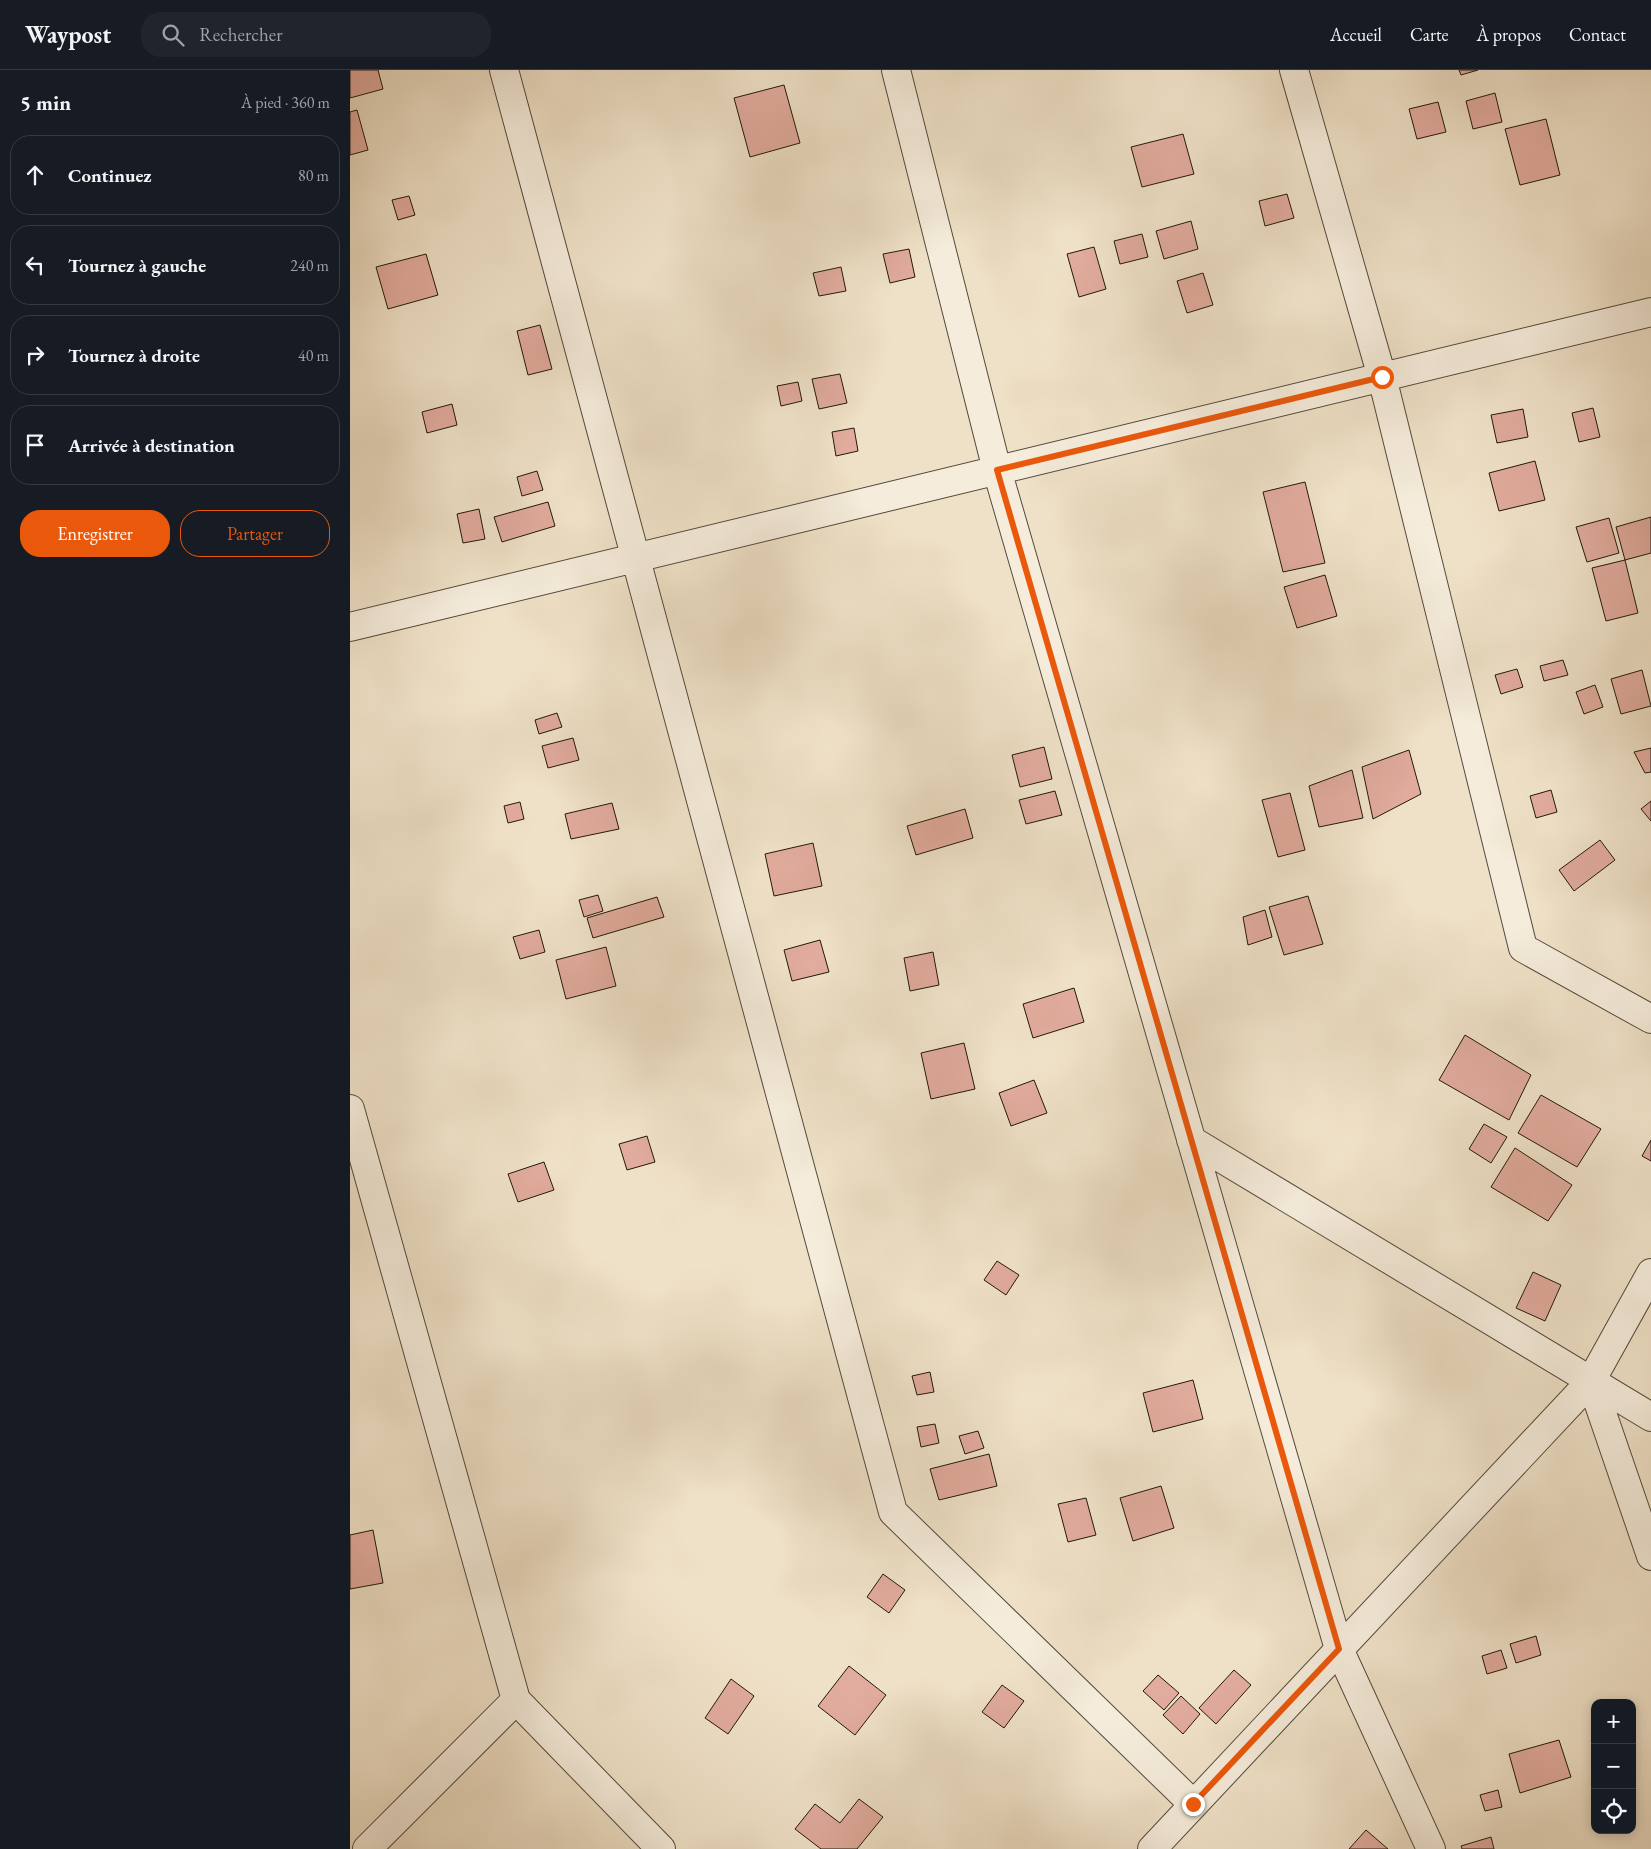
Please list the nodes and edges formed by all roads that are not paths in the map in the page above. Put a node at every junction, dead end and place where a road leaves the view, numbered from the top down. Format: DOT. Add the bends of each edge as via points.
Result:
graph roads {
  1 [pos="504,70"];
  2 [pos="896,70"];
  3 [pos="1294,70"];
  4 [pos="1651,312"];
  5 [pos="1382,377"];
  6 [pos="997,470"];
  7 [pos="636,557"];
  8 [pos="350,627"];
  9 [pos="1651,1018"];
  10 [pos="350,1109"];
  11 [pos="1192,1140"];
  12 [pos="1651,1273"];
  13 [pos="1591,1381"];
  14 [pos="1651,1417"];
  15 [pos="1651,1556"];
  16 [pos="1339,1649"];
  17 [pos="516,1700"];
  18 [pos="1193,1804"];
  19 [pos="367,1849"];
  20 [pos="661,1849"];
  21 [pos="1152,1849"];
  22 [pos="1431,1849"];
  1 -- 7 [label="street"];
  2 -- 6 [label="street"];
  3 -- 5 [label="street"];
  4 -- 5 [label="street"];
  5 -- 6 [label="street"];
  5 -- 9 [label="street" via="1523,948"];
  6 -- 7 [label="street"];
  6 -- 11 [label="street"];
  7 -- 8 [label="street"];
  7 -- 18 [label="street" via="893,1512"];
  10 -- 17 [label="street"];
  11 -- 13 [label="street"];
  11 -- 16 [label="street"];
  12 -- 13 [label="street"];
  13 -- 14 [label="street"];
  13 -- 15 [label="street"];
  13 -- 16 [label="street"];
  16 -- 18 [label="street"];
  16 -- 22 [label="street"];
  17 -- 19 [label="street"];
  17 -- 20 [label="street"];
  18 -- 21 [label="street"];
}
